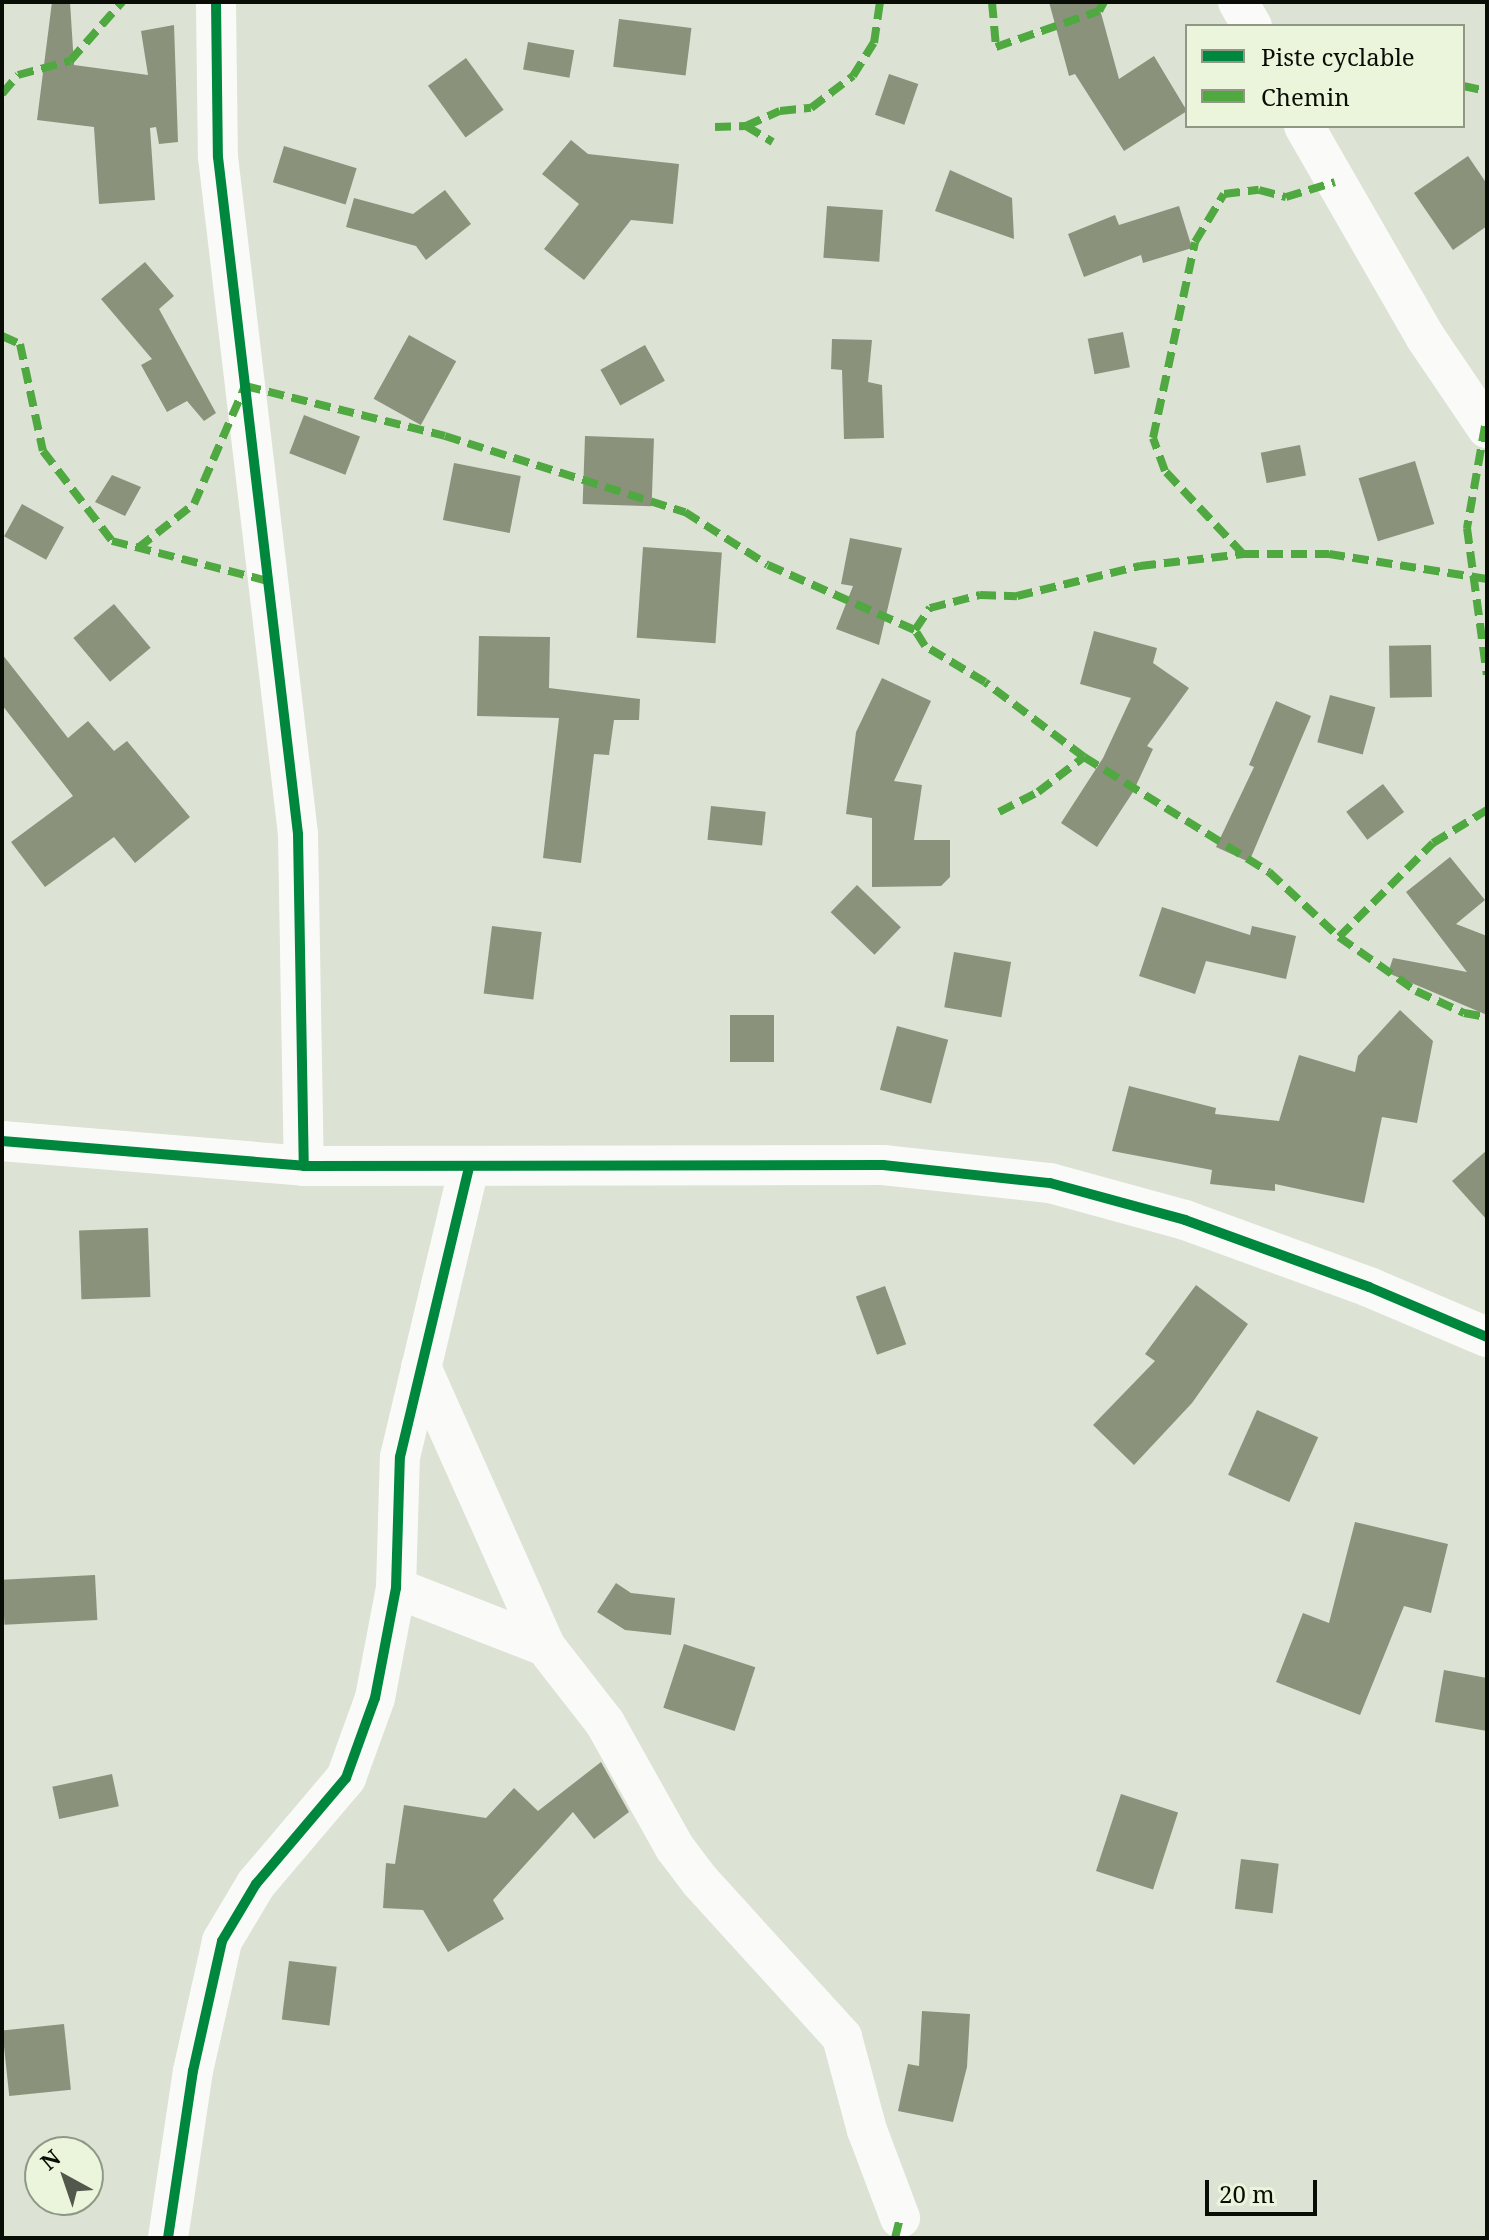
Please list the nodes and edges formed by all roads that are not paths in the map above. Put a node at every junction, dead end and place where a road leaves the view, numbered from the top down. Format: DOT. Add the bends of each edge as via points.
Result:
graph roads {
  1 [pos="216,2"];
  2 [pos="1238,2"];
  3 [pos="1251,24"];
  4 [pos="1305,128"];
  5 [pos="1487,428"];
  6 [pos="2,1141"];
  7 [pos="304,1166"];
  8 [pos="469,1168"];
  9 [pos="1487,1337"];
  10 [pos="421,1367"];
  11 [pos="396,1588"];
  12 [pos="545,1646"];
  13 [pos="900,2218"];
  14 [pos="168,2238"];
  1 -- 7 [label="street" via="218,157 298,834"];
  2 -- 3 [label="street"];
  4 -- 5 [label="street" via="1426,338"];
  6 -- 7 [label="street"];
  7 -- 8 [label="street"];
  8 -- 9 [label="street" via="883,1165 1050,1183 1185,1220"];
  8 -- 10 [label="street"];
  10 -- 11 [label="street" via="400,1457"];
  10 -- 12 [label="street"];
  11 -- 12 [label="street"];
  11 -- 14 [label="street" via="375,1698 346,1778 256,1884 222,1941 193,2071"];
  12 -- 13 [label="street" via="605,1723 675,1848 700,1881 842,2037 867,2130"];
}
